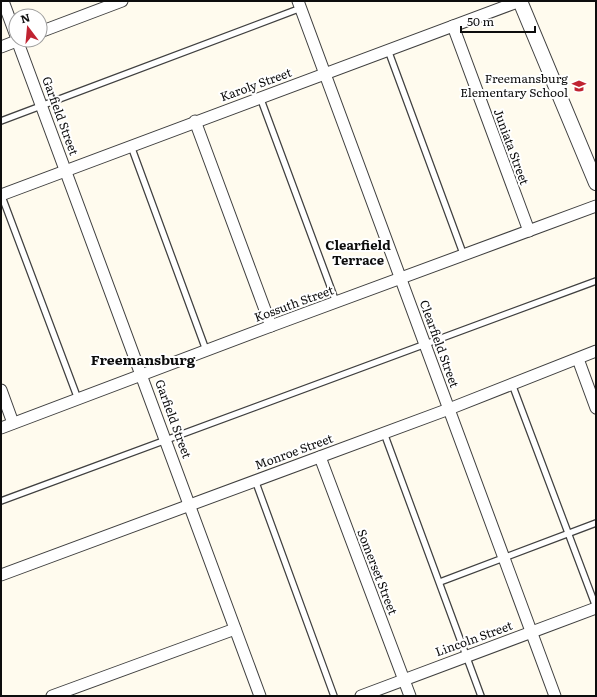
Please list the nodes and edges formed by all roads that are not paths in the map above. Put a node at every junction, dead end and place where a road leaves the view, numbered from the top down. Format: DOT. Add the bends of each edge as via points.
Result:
graph roads {
  1 [pos="3,1"];
  2 [pos="122,1"];
  3 [pos="520,1"];
  4 [pos="299,4"];
  5 [pos="8,14"];
  6 [pos="453,26"];
  7 [pos="48,29"];
  8 [pos="21,48"];
  9 [pos="388,50"];
  10 [pos="325,73"];
  11 [pos="259,97"];
  12 [pos="42,106"];
  13 [pos="1,121"];
  14 [pos="195,121"];
  15 [pos="131,146"];
  16 [pos="66,171"];
  17 [pos="596,184"];
  18 [pos="1,194"];
  19 [pos="596,206"];
  20 [pos="529,231"];
  21 [pos="464,256"];
  22 [pos="400,279"];
  23 [pos="596,281"];
  24 [pos="336,302"];
  25 [pos="271,326"];
  26 [pos="425,343"];
  27 [pos="206,350"];
  28 [pos="596,352"];
  29 [pos="578,359"];
  30 [pos="143,375"];
  31 [pos="512,384"];
  32 [pos="1,390"];
  33 [pos="78,399"];
  34 [pos="596,408"];
  35 [pos="449,409"];
  36 [pos="13,424"];
  37 [pos="1,428"];
  38 [pos="384,433"];
  39 [pos="166,439"];
  40 [pos="320,457"];
  41 [pos="255,480"];
  42 [pos="1,501"];
  43 [pos="190,504"];
  44 [pos="596,523"];
  45 [pos="569,534"];
  46 [pos="504,559"];
  47 [pos="1,575"];
  48 [pos="440,582"];
  49 [pos="596,607"];
  50 [pos="235,629"];
  51 [pos="532,632"];
  52 [pos="467,655"];
  53 [pos="404,680"];
  54 [pos="52,696"];
  55 [pos="260,696"];
  56 [pos="334,696"];
  57 [pos="361,696"];
  58 [pos="410,696"];
  59 [pos="481,696"];
  60 [pos="555,696"];
  1 -- 5 [label="street, Garfield Street"];
  2 -- 7 [label="street"];
  3 -- 6 [label="street, Karoly Street"];
  3 -- 17 [label="street"];
  4 -- 10 [label="street, Clearfield Street"];
  4 -- 12 [label="lane"];
  6 -- 9 [label="street, Karoly Street"];
  6 -- 20 [label="street, Juniata Street"];
  8 -- 12 [label="street, Garfield Street"];
  9 -- 10 [label="street, Karoly Street"];
  9 -- 21 [label="lane"];
  10 -- 11 [label="street, Karoly Street"];
  10 -- 22 [label="street, Clearfield Street"];
  11 -- 14 [label="street, Karoly Street"];
  11 -- 24 [label="lane"];
  12 -- 13 [label="lane"];
  12 -- 16 [label="street, Garfield Street"];
  14 -- 15 [label="street, Karoly Street"];
  14 -- 25 [label="street"];
  15 -- 16 [label="street, Karoly Street"];
  15 -- 27 [label="lane"];
  16 -- 18 [label="street, Karoly Street"];
  16 -- 30 [label="street, Garfield Street"];
  18 -- 33 [label="lane"];
  19 -- 20 [label="street, Kossuth Street"];
  20 -- 21 [label="street, Kossuth Street"];
  21 -- 22 [label="street, Kossuth Street"];
  22 -- 24 [label="street, Kossuth Street"];
  22 -- 26 [label="street, Clearfield Street"];
  23 -- 26 [label="lane"];
  24 -- 25 [label="street, Kossuth Street"];
  25 -- 27 [label="street, Kossuth Street"];
  26 -- 35 [label="street, Clearfield Street"];
  26 -- 39 [label="lane"];
  27 -- 30 [label="street, Kossuth Street"];
  28 -- 29 [label="street, Monroe Street"];
  29 -- 31 [label="street, Monroe Street"];
  29 -- 34 [label="street"];
  30 -- 33 [label="street, Kossuth Street"];
  30 -- 39 [label="street, Garfield Street"];
  31 -- 35 [label="street, Monroe Street"];
  31 -- 45 [label="lane"];
  32 -- 36 [label="street"];
  33 -- 36 [label="street, Kossuth Street"];
  35 -- 38 [label="street, Monroe Street"];
  35 -- 46 [label="street, Clearfield Street"];
  36 -- 37 [label="street, Kossuth Street"];
  38 -- 40 [label="street, Monroe Street"];
  38 -- 48 [label="lane"];
  39 -- 42 [label="lane"];
  39 -- 43 [label="street, Garfield Street"];
  40 -- 41 [label="street, Monroe Street"];
  40 -- 53 [label="street, Somerset Street"];
  41 -- 43 [label="street, Monroe Street"];
  41 -- 56 [label="lane"];
  43 -- 47 [label="street, Monroe Street"];
  43 -- 50 [label="street, Garfield Street"];
  44 -- 45 [label="lane"];
  45 -- 46 [label="lane"];
  45 -- 49 [label="lane"];
  46 -- 48 [label="lane"];
  46 -- 51 [label="street, Clearfield Street"];
  48 -- 52 [label="lane"];
  49 -- 51 [label="street, Lincoln Street"];
  50 -- 54 [label="street"];
  50 -- 55 [label="street, Garfield Street"];
  51 -- 52 [label="street, Lincoln Street"];
  51 -- 60 [label="street, Clearfield Street"];
  52 -- 53 [label="street, Lincoln Street"];
  52 -- 59 [label="lane"];
  53 -- 57 [label="street, Lincoln Street"];
  53 -- 58 [label="street, Somerset Street"];
}
